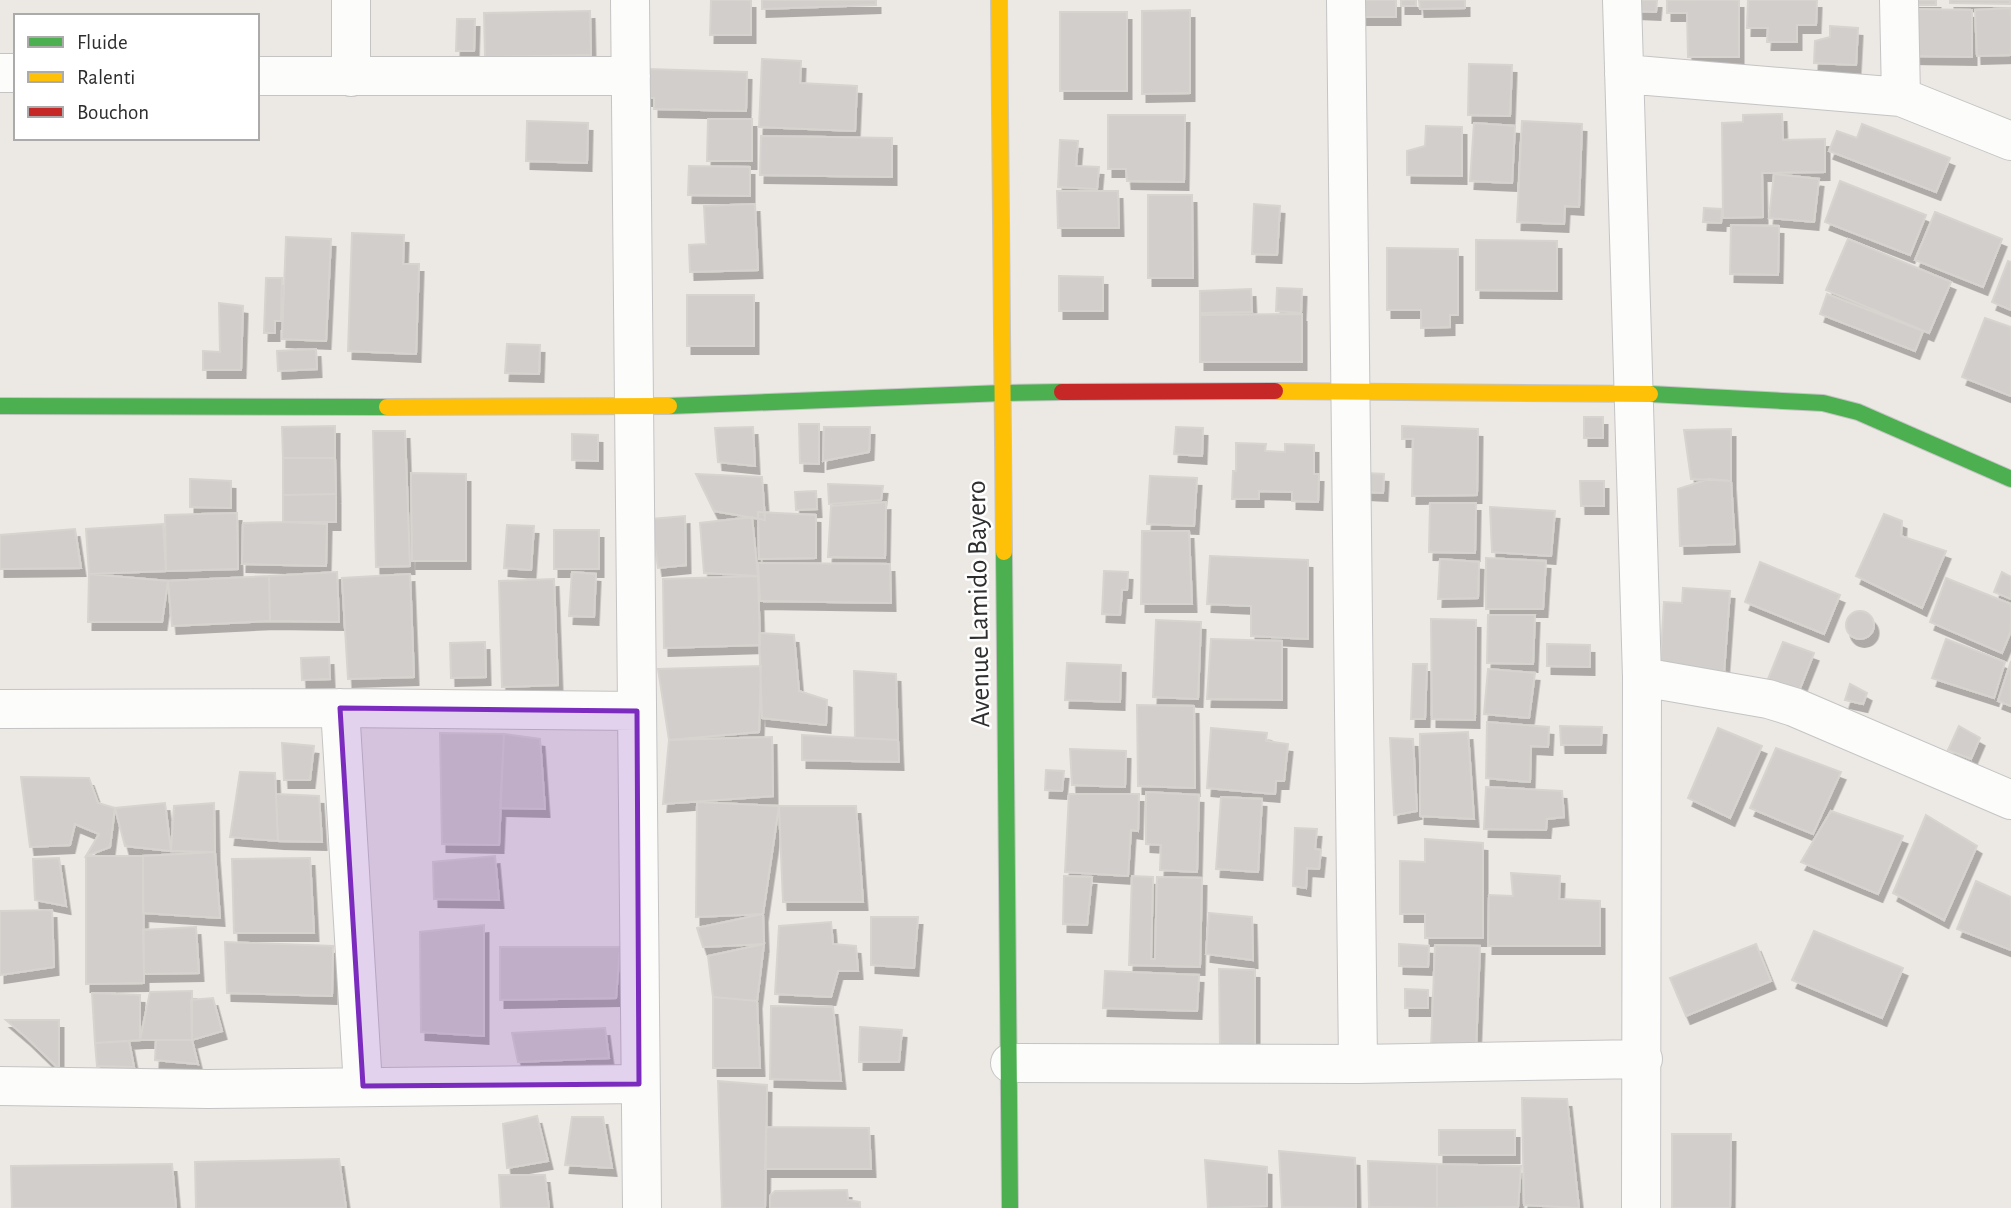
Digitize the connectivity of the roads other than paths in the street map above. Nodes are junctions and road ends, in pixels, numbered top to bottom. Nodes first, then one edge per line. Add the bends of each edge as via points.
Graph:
1 (351, 0) edge
2 (630, 0) edge
3 (999, 0) edge
4 (1346, 0) edge
5 (1622, 0) edge
6 (1899, 0) edge
7 (1624, 74) junction
8 (259, 76) edge
9 (631, 76) junction
10 (351, 77) junction
11 (1901, 97) junction
12 (2011, 141) edge
13 (1351, 390) junction
14 (1003, 393) junction
15 (1634, 393) junction
16 (0, 406) edge
17 (634, 407) junction
18 (2011, 479) edge
19 (1642, 677) junction
20 (340, 708) junction
21 (0, 709) edge
22 (637, 711) junction
23 (2011, 800) edge
24 (1643, 1059) junction
25 (1010, 1063) junction
26 (1358, 1065) junction
27 (639, 1084) junction
28 (0, 1086) edge
29 (363, 1086) junction
30 (642, 1208) edge
31 (1010, 1208) edge
32 (1641, 1208) edge

1 - 10 street
2 - 9 street
3 - 14 street, Avenue Lamido Bayero
4 - 13 street
5 - 7 street
6 - 11 street
7 - 11 street
7 - 15 street
8 - 10 street
9 - 10 street
9 - 17 street
11 - 12 street
13 - 14 street
13 - 15 street
13 - 26 street
14 - 17 street
14 - 25 street, Avenue Lamido Bayero
15 - 18 street via 1823,403 1858,412
15 - 19 street
16 - 17 street
17 - 22 street
19 - 23 street via 1794,707
19 - 24 street
20 - 21 street
20 - 22 street
20 - 29 street
22 - 27 street
24 - 26 street
24 - 32 street
25 - 26 street
25 - 31 street, Avenue Lamido Bayero
27 - 29 street
27 - 30 street
28 - 29 street

